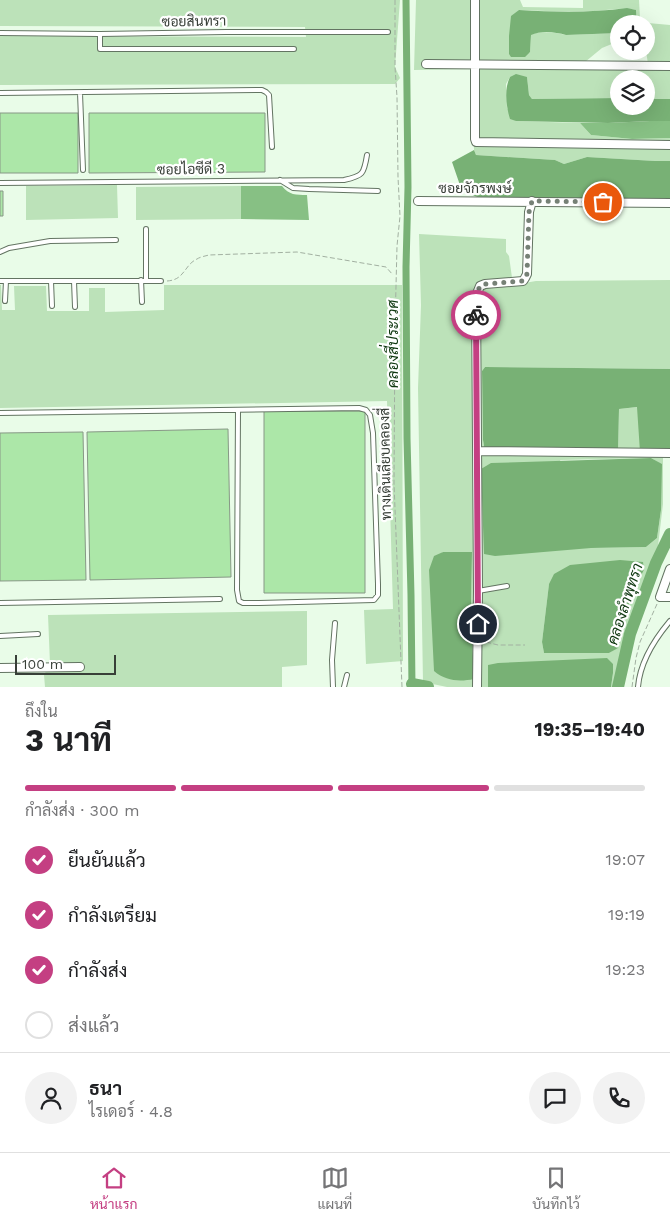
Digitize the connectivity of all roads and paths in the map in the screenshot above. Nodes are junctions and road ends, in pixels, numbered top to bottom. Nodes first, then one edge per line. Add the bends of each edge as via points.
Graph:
1 (395, 0) edge
2 (475, 0) edge
3 (0, 32) edge
4 (388, 32) dead end
5 (100, 34) junction
6 (294, 48) dead end
7 (426, 64) dead end
8 (475, 65) junction
9 (670, 66) edge
10 (0, 93) edge
11 (80, 93) junction
12 (670, 145) edge
13 (272, 147) dead end
14 (367, 155) dead end
15 (83, 170) dead end
16 (280, 180) junction
17 (0, 182) edge
18 (378, 191) dead end
19 (418, 200) dead end
20 (532, 201) junction
21 (670, 203) edge
22 (146, 229) dead end
23 (116, 240) dead end
24 (0, 252) edge
25 (393, 275) dead end
26 (144, 280) junction
27 (0, 281) edge
28 (6, 281) junction
29 (51, 281) junction
30 (74, 281) junction
31 (161, 281) joint
32 (5, 301) dead end
33 (142, 302) dead end
34 (52, 306) dead end
35 (75, 307) dead end
36 (238, 410) junction
37 (0, 413) edge
38 (478, 451) junction
39 (670, 453) edge
40 (670, 569) edge
41 (507, 586) dead end
42 (478, 591) junction
43 (660, 597) junction
44 (670, 597) edge
45 (220, 599) dead end
46 (0, 603) edge
47 (670, 621) edge
48 (335, 622) dead end
49 (38, 634) dead end
50 (0, 636) edge
51 (478, 640) junction
52 (524, 645) dead end
53 (80, 667) dead end
54 (0, 668) edge
55 (347, 676) dead end
56 (333, 687) edge
57 (344, 687) edge
58 (402, 687) edge
59 (477, 687) edge
60 (632, 687) edge
61 (638, 687) edge

1 - 58 path, ทางเดินเลียบคลองสี่ via 400,216 394,483
2 - 8 street
3 - 5 lane, ซอยสินทรา
4 - 5 lane, ซอยสินทรา
5 - 6 lane via 100,49
7 - 8 street
8 - 9 street
8 - 12 street via 476,142
10 - 11 lane
11 - 13 lane via 262,90 269,95
11 - 15 lane
14 - 16 lane, ซอยไอซีดี 3 via 364,170 357,177
16 - 17 lane, ซอยไอซีดี 3
16 - 18 lane via 293,188
19 - 20 street, ซอยจักรพงษ์
20 - 21 street, ซอยจักรพงษ์
20 - 38 street, ซอยจักรพงษ์ via 525,278 523,281 485,284 480,286 476,296
22 - 26 lane
23 - 24 lane via 50,241
25 - 31 path via 386,267 297,252 209,255 196,259 180,277
26 - 30 lane
26 - 31 lane
26 - 33 lane
27 - 28 lane
28 - 29 lane
28 - 32 lane
29 - 30 lane
29 - 34 lane
30 - 35 lane
36 - 36 lane via 359,408 370,415 378,584 378,595 374,600 259,604 239,600
36 - 37 lane
38 - 39 street
38 - 42 street, ซอยจักรพงษ์
40 - 43 street
41 - 42 lane
42 - 51 street, ซอยจักรพงษ์
43 - 44 street
43 - 60 path via 640,642
45 - 46 lane
47 - 61 lane via 651,646
48 - 56 lane
49 - 50 lane
51 - 52 path via 498,645
51 - 59 street, ซอยจักรพงษ์
53 - 54 street
55 - 57 lane

